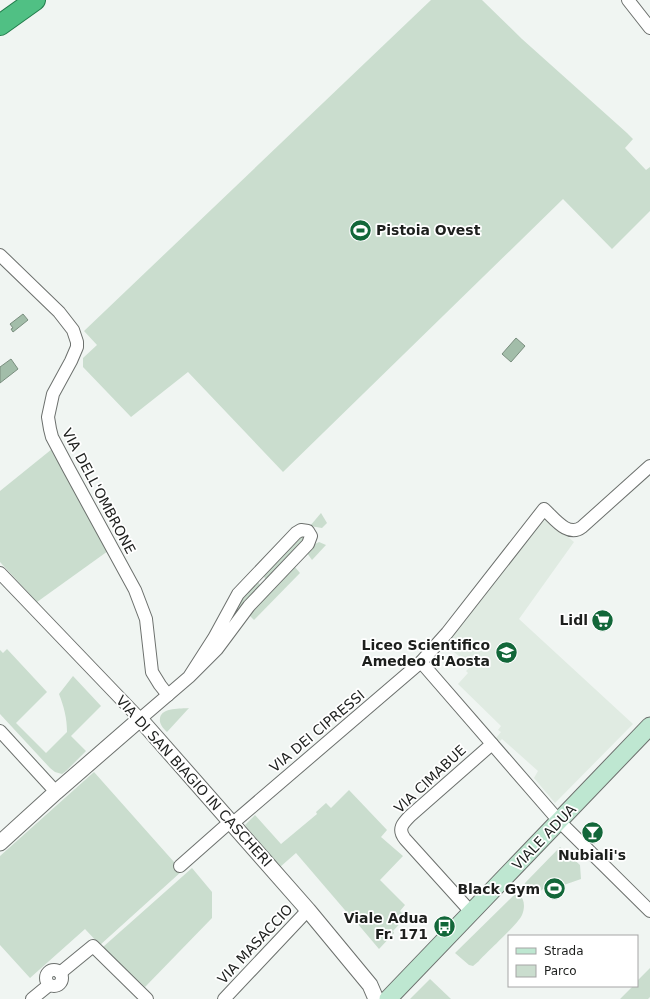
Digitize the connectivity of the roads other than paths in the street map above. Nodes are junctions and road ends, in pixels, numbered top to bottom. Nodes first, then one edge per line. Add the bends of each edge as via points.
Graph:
1 (14, 0) edge
2 (35, 0) edge
3 (628, 0) edge
4 (0, 10) edge
5 (0, 25) edge
6 (650, 28) edge
7 (0, 255) edge
8 (650, 466) edge
9 (0, 573) edge
10 (254, 576) junction
11 (267, 587) junction
12 (421, 662) junction
13 (189, 677) junction
14 (168, 695) junction
15 (140, 719) junction
16 (650, 726) edge
17 (0, 731) edge
18 (492, 744) junction
19 (56, 792) junction
20 (559, 821) junction
21 (232, 822) junction
22 (0, 843) edge
23 (180, 866) dead end
24 (308, 910) junction
25 (650, 911) edge
26 (472, 912) junction
27 (32, 999) edge
28 (147, 999) edge
29 (224, 999) edge
30 (376, 999) edge
31 (388, 999) edge

1 - 4 highway
2 - 5 highway
3 - 6 street
7 - 14 street, VIA DELL'OMBRONE via 66,319 75,336 76,352 57,386 50,405 50,429 68,469 135,590 146,619 152,672
8 - 12 street, VIA DEI CIPRESSI via 576,531 568,530 544,509
9 - 15 street, VIA DI SAN BIAGIO IN CASCHERI
10 - 11 street
10 - 11 street via 298,532 309,532 311,538 308,544
10 - 13 street via 235,599
11 - 13 street via 246,610 220,646
12 - 18 street
12 - 21 street, VIA DEI CIPRESSI
13 - 14 street
14 - 15 street
15 - 19 street
15 - 21 street, VIA DI SAN BIAGIO IN CASCHERI
16 - 20 main road, VIALE ADUA
17 - 19 street
18 - 20 street
18 - 26 street, VIA CIMABUE via 410,816 401,829 405,839
19 - 22 street
20 - 25 street
20 - 26 main road, VIALE ADUA
21 - 23 street, VIA DEI CIPRESSI
21 - 24 street, VIA DI SAN BIAGIO IN CASCHERI
24 - 29 street, VIA MASACCIO
24 - 30 street, VIA DI SAN BIAGIO IN CASCHERI via 370,985
26 - 31 main road, VIALE ADUA
27 - 28 street via 48,985 59,985 62,979 60,972 93,946

